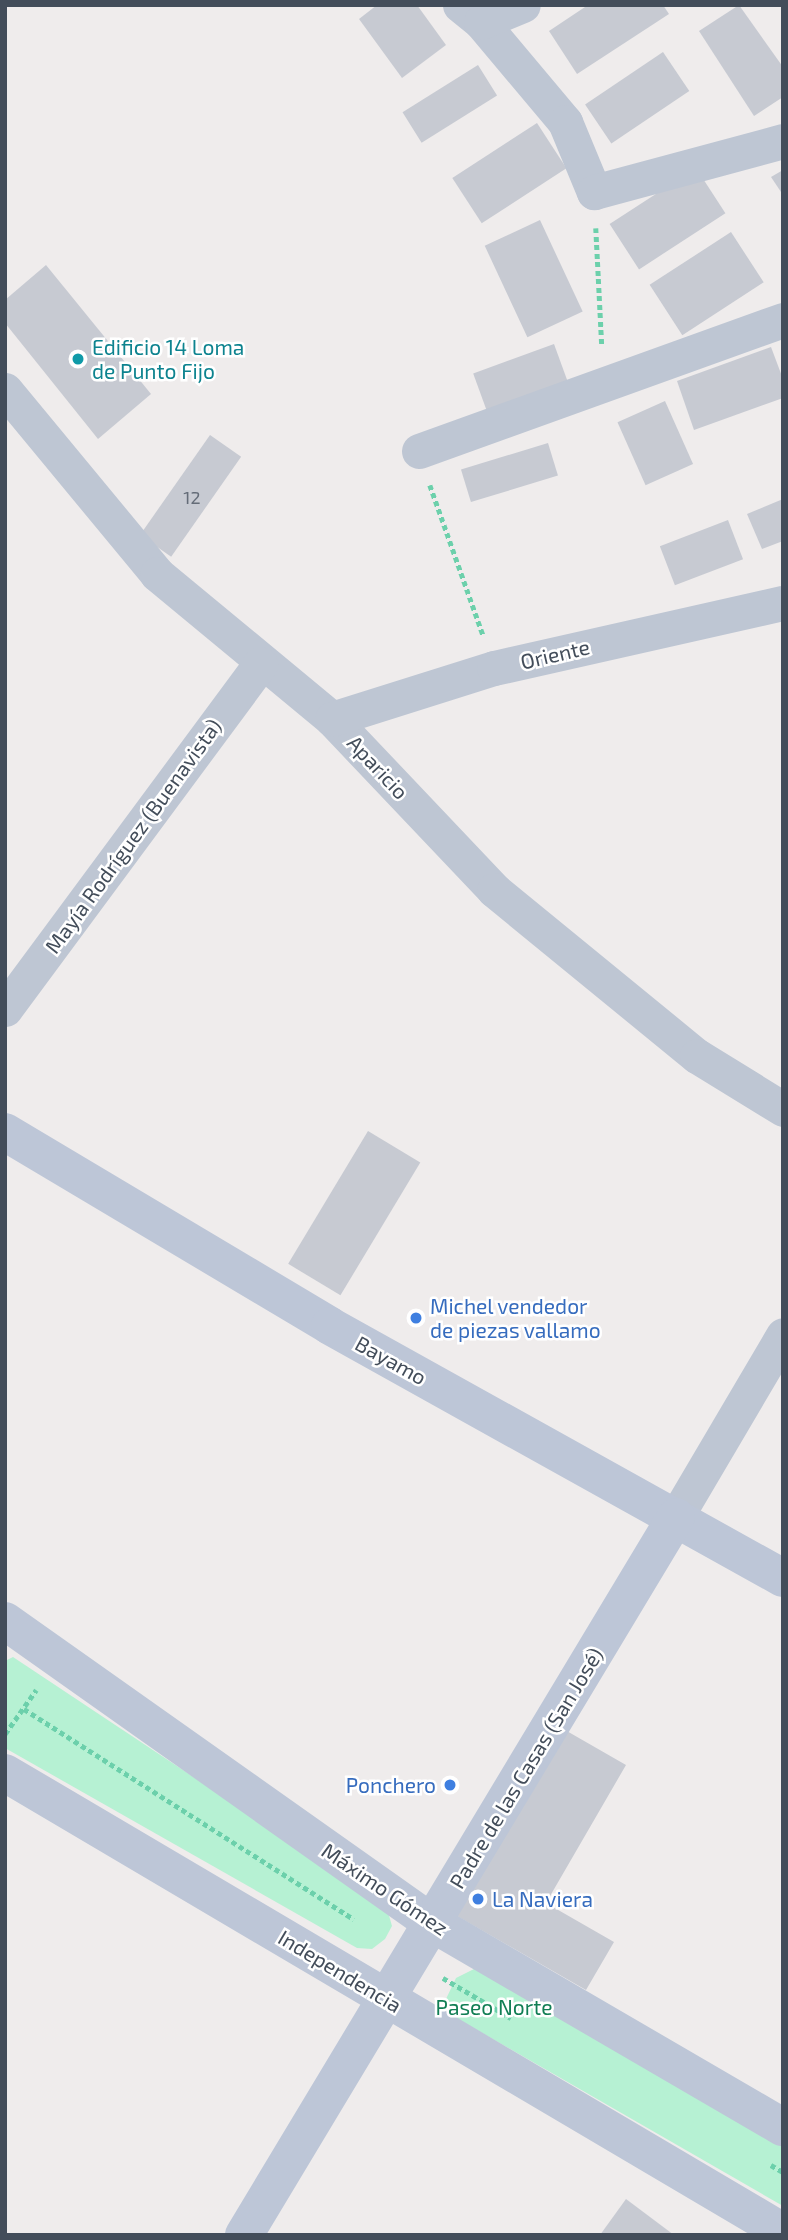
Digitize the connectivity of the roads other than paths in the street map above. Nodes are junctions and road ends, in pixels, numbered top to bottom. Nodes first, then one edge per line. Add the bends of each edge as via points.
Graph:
1 (523, 5) edge
2 (471, 14) edge
3 (783, 141) edge
4 (783, 320) edge
5 (5, 390) edge
6 (419, 451) road end
7 (783, 603) edge
8 (260, 664) junction
9 (332, 719) junction
10 (5, 1009) edge
11 (783, 1109) edge
12 (5, 1132) edge
13 (783, 1335) edge
14 (676, 1517) junction
15 (783, 1578) edge
16 (9, 1629) edge
17 (5, 1773) edge
18 (432, 1923) junction
19 (388, 2000) junction
20 (783, 2127) edge
21 (783, 2232) edge
22 (244, 2235) edge

1 - 2 street
2 - 3 street via 565,122 594,192
4 - 6 street
5 - 8 street, Aparicio via 157,574
7 - 9 street, Oriente via 494,668
8 - 9 street, Aparicio
8 - 10 street, Mayía Rodríguez (Buenavista)
9 - 11 street, Aparicio via 494,890 697,1056
12 - 14 main road, Bayamo via 330,1326
13 - 14 street, Padre de las Casas (San José)
14 - 15 main road, Bayamo
14 - 18 main road, Padre de las Casas (San José)
16 - 18 main road, Máximo Gómez
17 - 19 main road, Independencia
18 - 19 main road, Padre de las Casas (San José)
18 - 20 main road, Máximo Gómez
19 - 21 main road, Independencia
19 - 22 main road, Padre de las Casas (San José)

